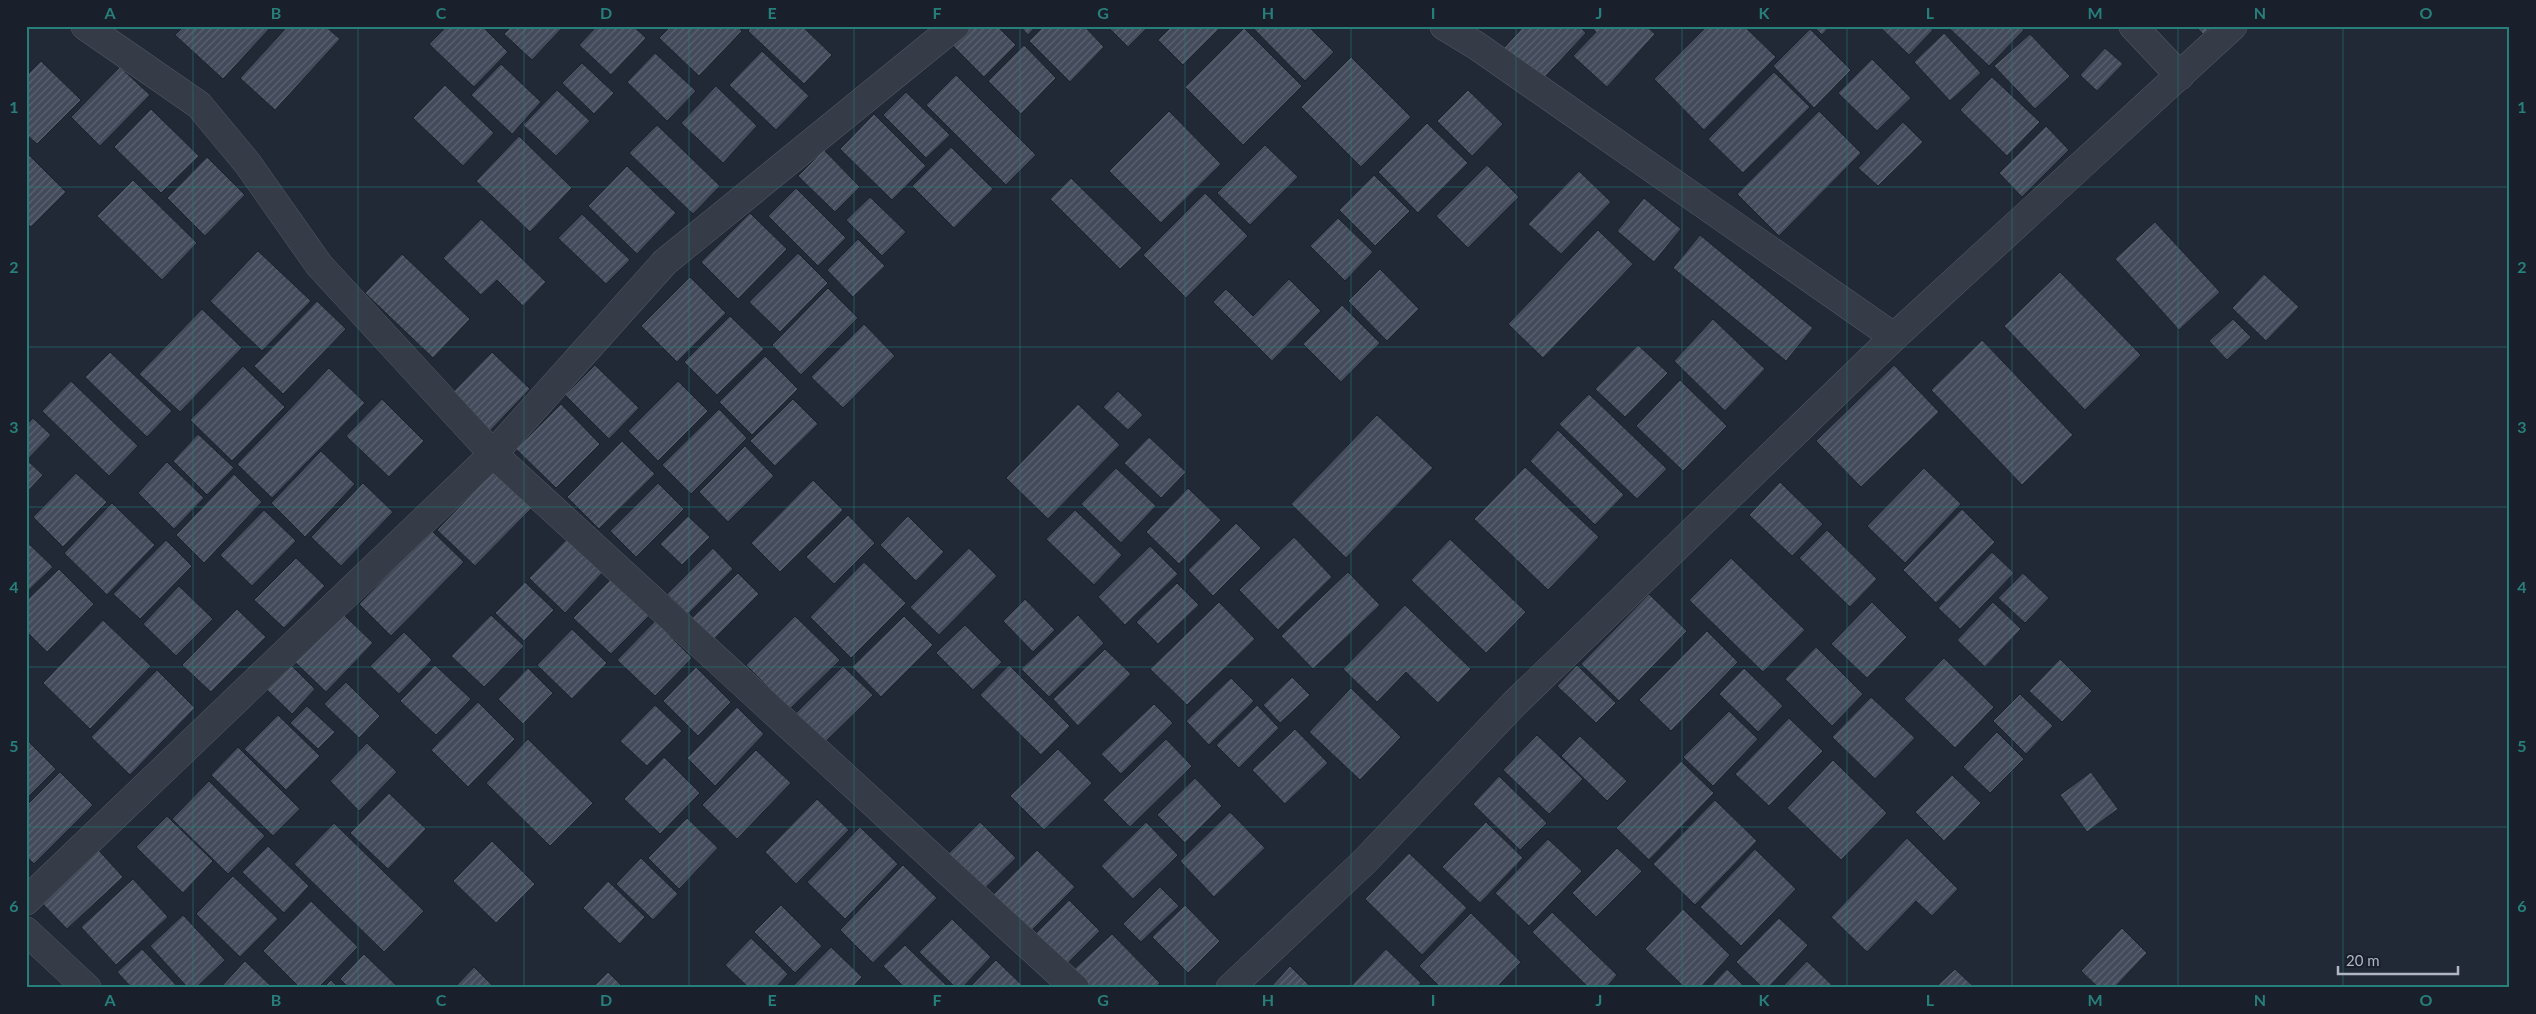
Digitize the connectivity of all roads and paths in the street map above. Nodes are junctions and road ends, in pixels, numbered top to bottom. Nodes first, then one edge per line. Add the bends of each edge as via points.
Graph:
1 (85, 26) edge
2 (955, 26) edge
3 (1444, 26) edge
4 (2133, 26) edge
5 (2233, 26) edge
6 (2180, 76) junction
7 (1894, 337) junction
8 (493, 454) junction
9 (26, 901) edge
10 (26, 931) edge
11 (87, 988) edge
12 (1075, 988) edge
13 (1230, 988) edge

1 - 8 street via 198,105 248,164 319,265
2 - 8 street via 665,262
3 - 7 street
4 - 6 street
5 - 6 street
6 - 7 street
7 - 13 street via 1522,696 1364,862
8 - 9 street
8 - 12 street
10 - 11 street

